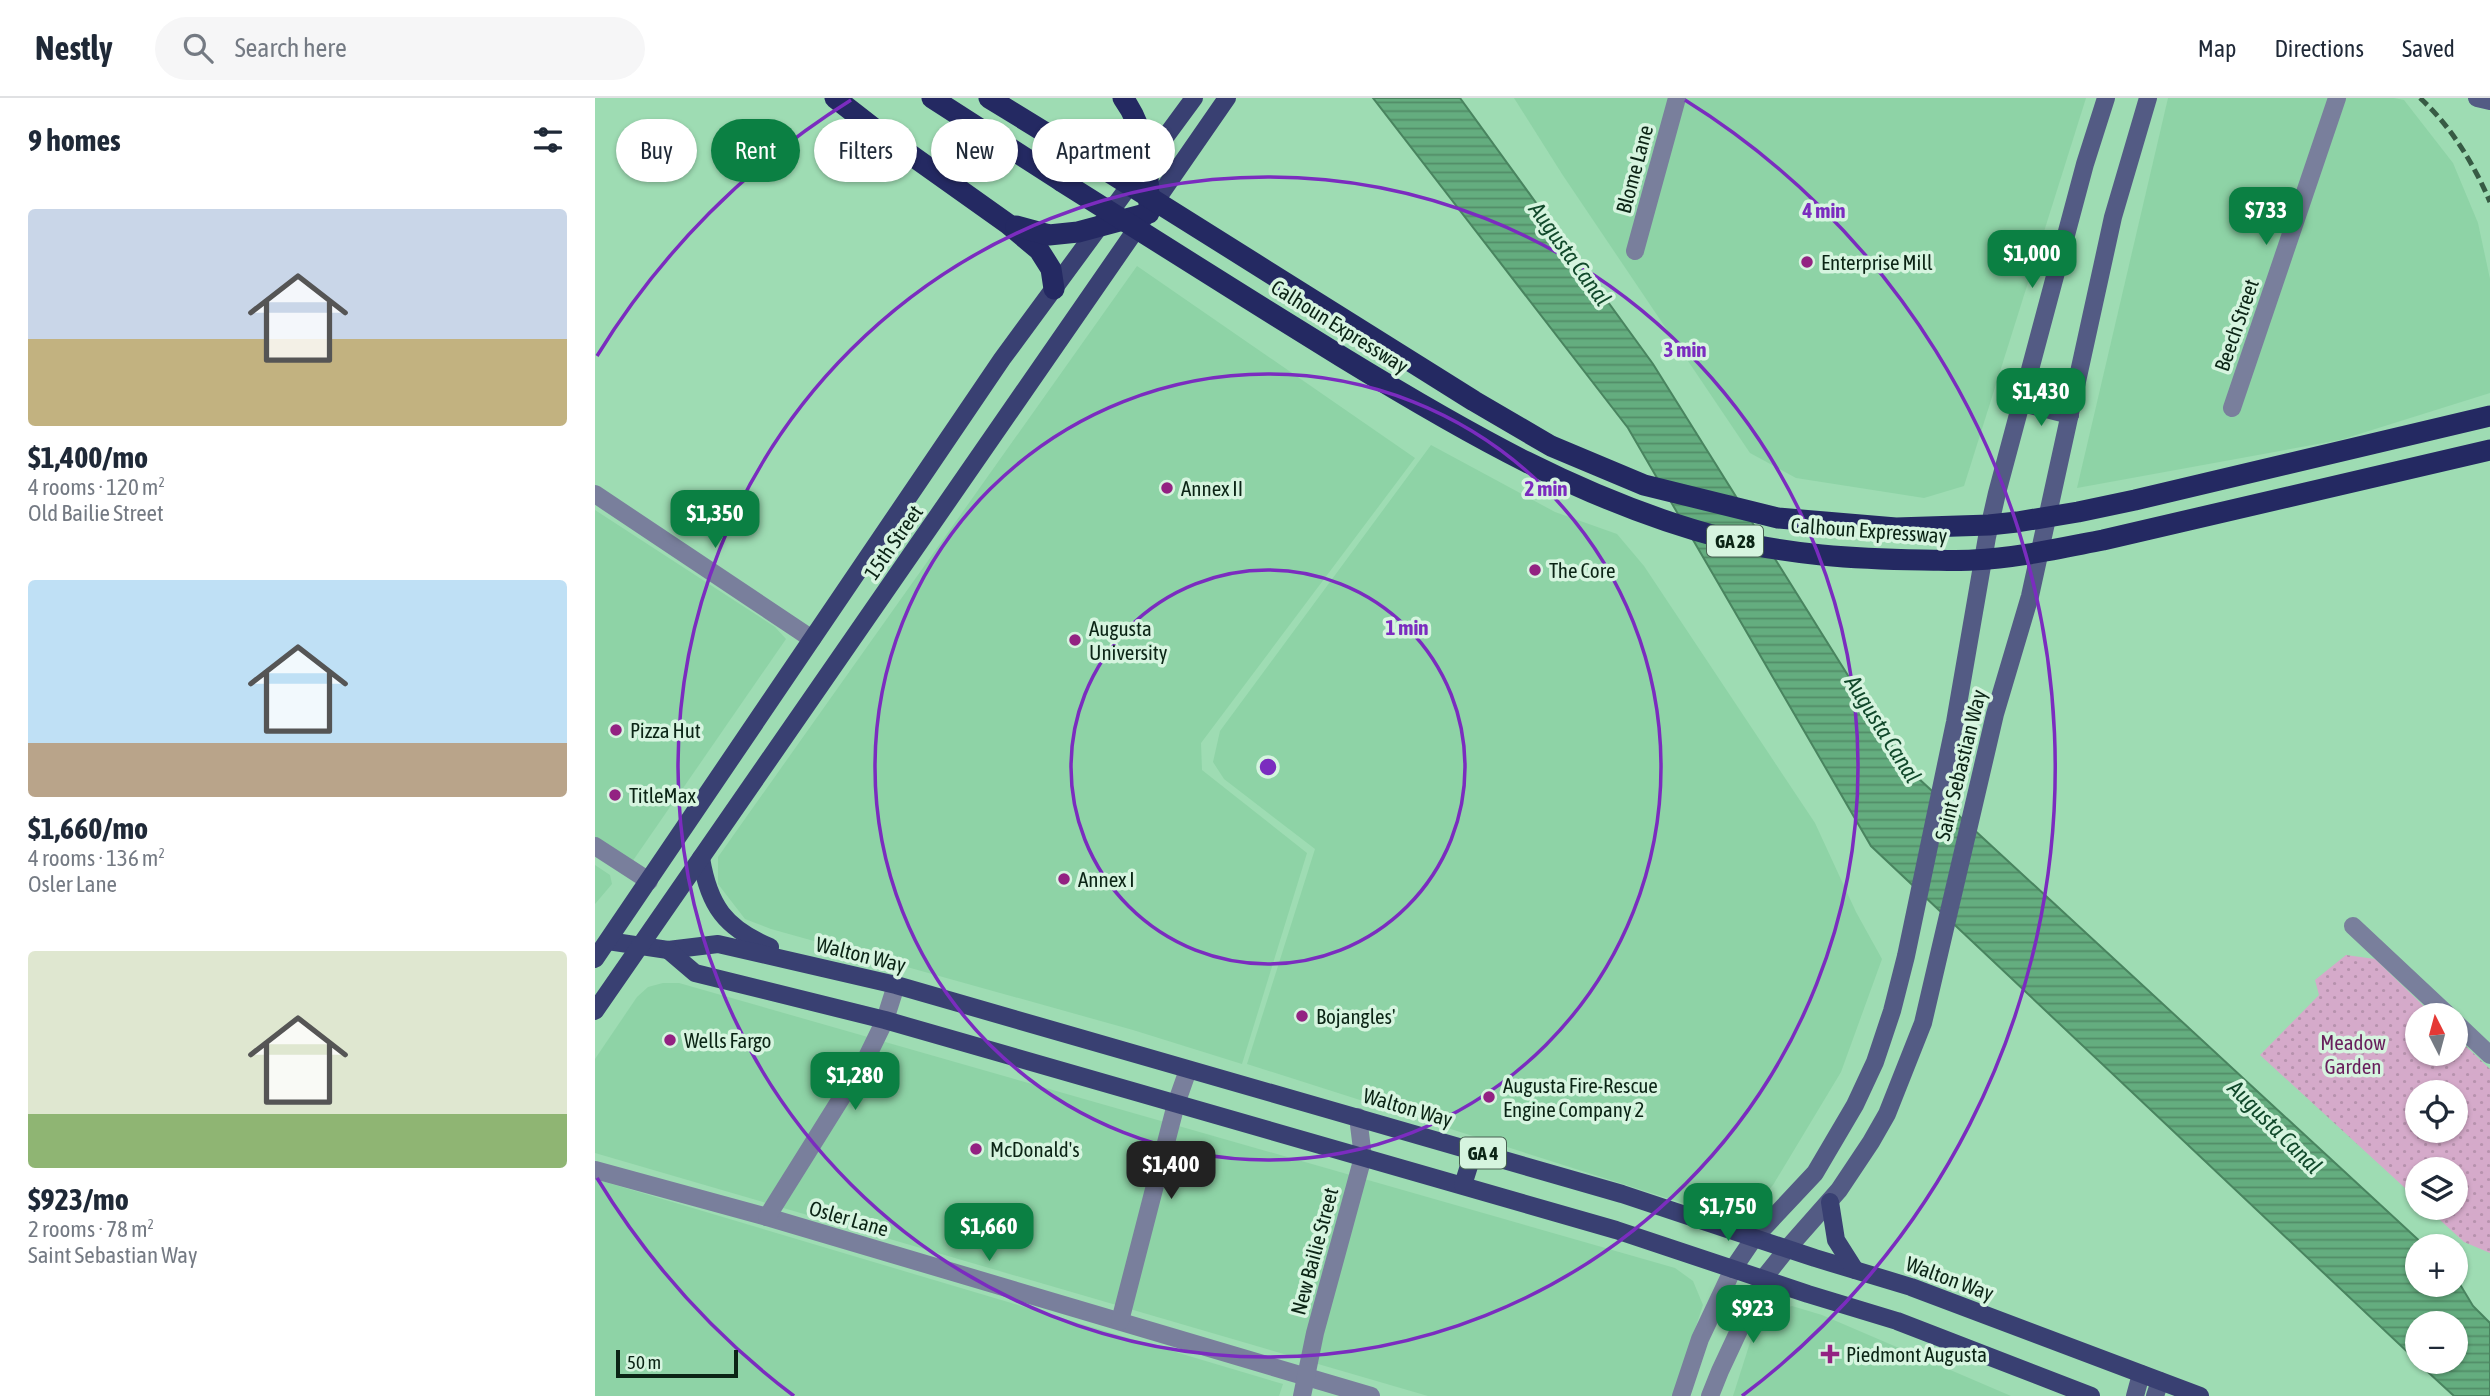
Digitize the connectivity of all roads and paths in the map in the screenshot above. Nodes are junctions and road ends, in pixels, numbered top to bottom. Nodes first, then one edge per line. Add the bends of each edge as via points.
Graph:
1 (835, 98) edge
2 (932, 98) edge
3 (989, 98) edge
4 (1123, 98) edge
5 (1194, 98) edge
6 (1227, 98) edge
7 (1677, 98) edge
8 (2106, 98) edge
9 (2148, 98) edge
10 (2337, 98) edge
11 (2477, 98) edge
12 (2490, 101) edge
13 (1136, 119) edge
14 (1175, 124) edge
15 (1133, 182) edge
16 (1147, 182) edge
17 (1149, 213) junction
18 (1008, 224) junction
19 (1100, 226) junction
20 (1635, 251) dead end
21 (1054, 289) junction
22 (2022, 402) junction
23 (2232, 408) dead end
24 (2070, 415) junction
25 (2490, 416) edge
26 (2490, 450) edge
27 (595, 494) edge
28 (812, 639) junction
29 (595, 846) edge
30 (701, 858) junction
31 (649, 881) junction
32 (2353, 926) dead end
33 (601, 941) edge
34 (639, 947) junction
35 (669, 950) junction
36 (595, 959) edge
37 (822, 968) junction
38 (896, 985) junction
39 (2435, 1003) edge
40 (595, 1011) edge
41 (885, 1020) junction
42 (2468, 1034) edge
43 (2490, 1055) edge
44 (1188, 1070) junction
45 (1176, 1104) junction
46 (1358, 1116) junction
47 (1474, 1150) junction
48 (1363, 1157) junction
49 (595, 1170) edge
50 (1463, 1185) junction
51 (1835, 1196) junction
52 (767, 1217) junction
53 (1754, 1238) junction
54 (1787, 1249) junction
55 (1733, 1269) junction
56 (1855, 1270) junction
57 (1763, 1279) junction
58 (1120, 1321) junction
59 (2141, 1374) junction
60 (1305, 1387) edge
61 (2157, 1388) edge
62 (1371, 1396) edge
63 (1681, 1396) edge
64 (1710, 1396) edge
65 (2091, 1396) edge
66 (2135, 1396) edge
67 (2200, 1396) edge

1 - 18 highway
2 - 26 highway, Calhoun Expressway / GA 28, bridge via 1445,420 1543,472 1643,514 1725,538 1849,558 1973,561 2115,537
3 - 25 highway, Calhoun Expressway / GA 28, bridge via 1551,446 1644,485 1778,519 1896,528 2017,522 2112,505
4 - 13 highway
5 - 14 main road, 15th Street
6 - 17 main road, 15th Street
7 - 20 street, Blome Lane
8 - 22 main road, Saint Sebastian Way
9 - 24 main road, Saint Sebastian Way via 2113,217
10 - 23 street, Beech Street
11 - 12 main road
15 - 19 main road, 15th Street
16 - 17 highway
17 - 19 highway
17 - 30 main road, 15th Street
18 - 19 highway via 1049,235
18 - 21 highway via 1039,250 1051,269
19 - 21 main road, 15th Street
21 - 28 main road, 15th Street
22 - 24 main road
22 - 53 main road, Saint Sebastian Way, bridge via 1987,537 1955,722 1892,1011 1875,1062 1815,1172
24 - 51 main road, Saint Sebastian Way, bridge via 2030,596 1985,752 1923,1023 1887,1114
27 - 28 street
28 - 31 main road, 15th Street
29 - 31 street
30 - 34 main road, 15th Street
30 - 37 main road via 715,906 745,937
31 - 33 main road, 15th Street
32 - 39 street
33 - 34 main road, Walton Way / GA 4
33 - 36 main road, 15th Street
34 - 35 main road, Walton Way / GA 4
34 - 40 main road, 15th Street
35 - 37 main road, Walton Way / GA 4 via 718,944
35 - 41 main road, GA 4 via 695,973
37 - 38 main road, Walton Way / GA 4
38 - 41 street
38 - 44 main road, Walton Way / GA 4
41 - 45 main road, GA 4
41 - 52 street
42 - 43 street
44 - 45 street
44 - 46 main road, Walton Way / GA 4
45 - 48 main road, GA 4
45 - 58 street
46 - 47 main road, Walton Way / GA 4
46 - 48 street, New Bailie Street
47 - 50 main road
47 - 53 main road, Walton Way / GA 4
48 - 50 main road, GA 4
48 - 60 street, New Bailie Street via 1315,1333
49 - 52 street, Osler Lane
50 - 55 main road, GA 4
51 - 54 main road, Saint Sebastian Way
51 - 56 main road via 1836,1240
52 - 58 street, Osler Lane
53 - 54 main road, Walton Way / GA 4
53 - 55 main road, Saint Sebastian Way
54 - 56 main road, Walton Way / GA 4
54 - 57 main road, Saint Sebastian Way
55 - 57 main road, GA 4
55 - 63 street, Saint Sebastian Way via 1700,1339
56 - 59 main road, Walton Way / GA 4
57 - 64 street, Saint Sebastian Way
57 - 65 main road, GA 4 via 1897,1321
58 - 60 street, Osler Lane
59 - 61 main road, Walton Way / GA 4
59 - 66 main road
60 - 62 street, Osler Lane
61 - 67 main road, Walton Way / GA 4

